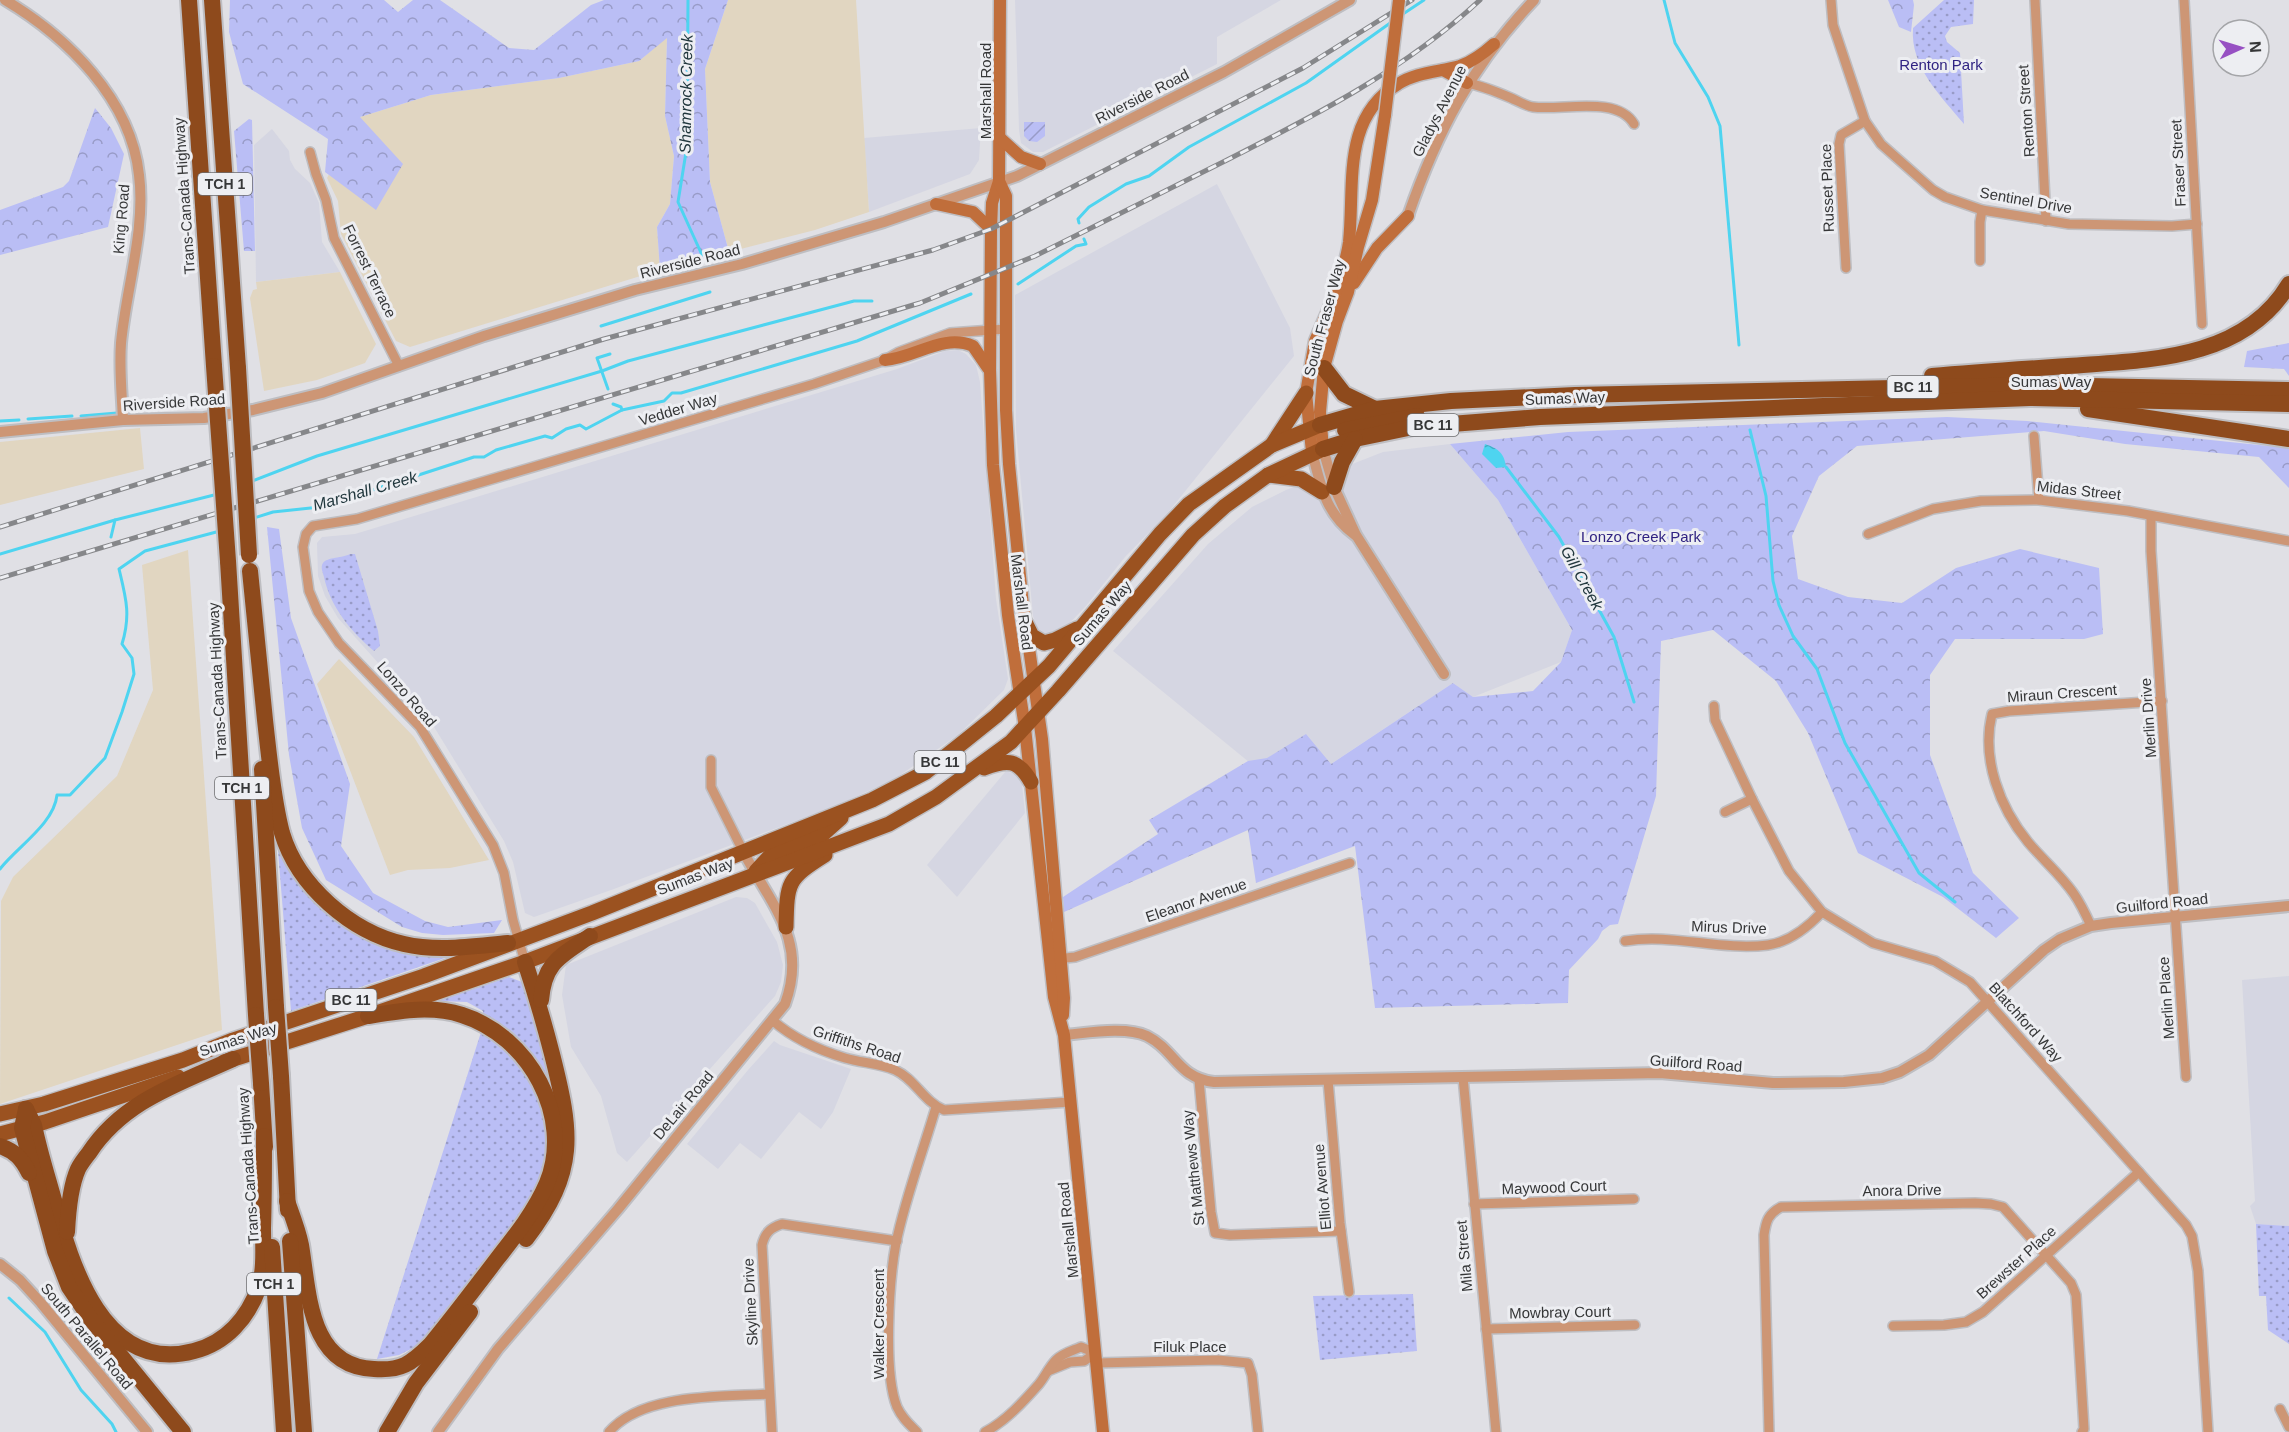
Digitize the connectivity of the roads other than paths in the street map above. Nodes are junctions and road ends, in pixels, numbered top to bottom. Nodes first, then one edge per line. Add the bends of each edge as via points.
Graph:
1 (5, 0) edge
2 (189, 0) edge
3 (212, 0) edge
4 (1000, 0) edge
5 (1350, 0) edge
6 (1399, 0) edge
7 (1534, 0) edge
8 (1830, 0) edge
9 (2035, 0) edge
10 (2184, 0) edge
11 (1494, 44) junction
12 (1443, 70) junction
13 (1467, 83) junction
14 (1865, 121) junction
15 (1634, 124) dead end
16 (1000, 138) junction
17 (310, 152) dead end
18 (1040, 165) junction
19 (999, 181) junction
20 (936, 204) junction
21 (1982, 210) junction
22 (1408, 216) joint
23 (2046, 221) junction
24 (2197, 224) junction
25 (991, 229) junction
26 (1980, 261) dead end
27 (1846, 268) dead end
28 (2289, 284) edge
29 (1343, 289) junction
30 (2202, 324) dead end
31 (1006, 329) junction
32 (990, 330) junction
33 (885, 360) junction
34 (399, 366) junction
35 (1324, 368) junction
36 (990, 370) junction
37 (2289, 390) edge
38 (1306, 393) junction
39 (1688, 393) junction
40 (1575, 395) junction
41 (1868, 403) junction
42 (2289, 404) edge
43 (1375, 409) junction
44 (123, 420) junction
45 (0, 432) edge
46 (2034, 436) dead end
47 (1317, 439) junction
48 (1355, 439) junction
49 (2289, 439) edge
50 (1272, 445) junction
51 (1268, 475) junction
52 (1328, 490) junction
53 (2039, 500) junction
54 (2151, 517) junction
55 (357, 519) joint
56 (1868, 534) dead end
57 (2289, 541) edge
58 (249, 563) junction
59 (1026, 624) junction
60 (1083, 627) junction
61 (1444, 675) dead end
62 (1034, 680) junction
63 (1020, 693) junction
64 (2162, 701) junction
65 (1714, 706) dead end
66 (1038, 714) junction
67 (1025, 728) junction
68 (711, 760) dead end
69 (973, 772) junction
70 (1031, 782) junction
71 (1752, 799) junction
72 (847, 812) junction
73 (1725, 812) dead end
74 (849, 840) junction
75 (744, 853) junction
76 (1350, 863) dead end
77 (755, 873) junction
78 (2289, 906) edge
79 (1822, 912) junction
80 (2176, 917) junction
81 (2091, 926) junction
82 (786, 927) junction
83 (590, 936) junction
84 (513, 941) junction
85 (1625, 941) dead end
86 (1055, 959) junction
87 (525, 962) junction
88 (1988, 1000) junction
89 (540, 1010) junction
90 (368, 1016) junction
91 (772, 1020) junction
92 (1063, 1030) junction
93 (233, 1059) junction
94 (1462, 1077) junction
95 (2186, 1077) dead end
96 (1199, 1080) junction
97 (1328, 1080) junction
98 (1070, 1102) junction
99 (936, 1107) junction
100 (26, 1108) junction
101 (0, 1114) edge
102 (28, 1126) junction
103 (0, 1134) edge
104 (264, 1136) junction
105 (0, 1146) edge
106 (2139, 1172) junction
107 (37, 1189) junction
108 (1634, 1199) dead end
109 (287, 1201) junction
110 (1474, 1204) junction
111 (1341, 1231) junction
112 (897, 1241) junction
113 (67, 1248) junction
114 (2047, 1254) junction
115 (0, 1264) edge
116 (1349, 1292) dead end
117 (1635, 1325) dead end
118 (1893, 1326) dead end
119 (1486, 1329) junction
120 (1097, 1358) junction
121 (769, 1394) junction
122 (2280, 1409) dead end
123 (2289, 1426) edge
124 (147, 1432) edge
125 (183, 1432) edge
126 (284, 1432) edge
127 (304, 1432) edge
128 (387, 1432) edge
129 (438, 1432) edge
130 (609, 1432) edge
131 (772, 1432) edge
132 (917, 1432) edge
133 (985, 1432) edge
134 (1103, 1432) edge
135 (1258, 1432) edge
136 (1496, 1432) edge
137 (1769, 1432) edge
138 (2082, 1432) edge
139 (2208, 1432) edge

1 - 44 street, King Road via 34,18 76,55 109,98 135,148 140,213 121,342
2 - 104 highway, Trans-Canada Highway / TCH 1, bridge
3 - 58 highway, TCH 1, bridge
4 - 16 main road, Marshall Road
5 - 18 street, Riverside Road via 1224,72
6 - 29 main road, South Fraser Way, bridge via 1372,200
7 - 11 street, Gladys Avenue
8 - 14 street, Sentinel Drive via 1833,26
9 - 23 street, Renton Street
10 - 24 street, Fraser Street
11 - 12 main road via 1480,57
11 - 13 street, Gladys Avenue
12 - 13 main road
12 - 29 main road via 1399,83 1377,100 1362,123 1355,142
13 - 15 street via 1531,107 1619,110
13 - 22 street, Gladys Avenue
14 - 21 street, Sentinel Drive via 1881,144 1933,190
14 - 27 street, Russet Place via 1841,135 1839,144
16 - 18 main road via 1021,157
16 - 19 main road, Marshall Road
17 - 34 street, Forrest Terrace via 334,238
18 - 19 street, Riverside Road
19 - 20 street, Riverside Road
19 - 25 main road, Marshall Road via 992,203
19 - 31 main road, Marshall Road via 1006,196
20 - 25 main road via 973,212
20 - 34 street, Riverside Road via 830,239 635,290
21 - 23 street, Sentinel Drive
21 - 26 street
22 - 29 main road
23 - 24 street, Sentinel Drive
24 - 30 street, Fraser Street
25 - 32 main road, Marshall Road
28 - 39 highway via 2272,307 2245,329 2215,345 2177,355
29 - 35 main road, South Fraser Way
29 - 38 main road, South Fraser Way via 1315,341
31 - 32 street, Vedder Way
31 - 59 main road, Marshall Road via 1009,464
32 - 33 street, Vedder Way via 950,333
32 - 36 main road, Marshall Road
33 - 36 main road via 901,359 954,342 973,346
33 - 55 street, Vedder Way
34 - 44 street, Riverside Road via 322,393 253,410 204,418
35 - 43 highway via 1344,394
35 - 47 main road, South Fraser Way
36 - 63 main road, Marshall Road via 1002,563
37 - 39 highway, Sumas Way / BC 11 via 2038,385
38 - 47 main road, South Fraser Way
38 - 50 highway
39 - 40 highway, Sumas Way / BC 11
40 - 43 highway, Sumas Way / BC 11
40 - 47 highway via 1389,420
41 - 42 highway, Sumas Way / BC 11 via 2030,398
41 - 48 highway, Sumas Way / BC 11 via 1540,417 1413,427
41 - 49 highway via 2084,409
43 - 47 highway, Sumas Way / BC 11
44 - 45 street, Riverside Road
46 - 53 street
47 - 48 highway, Sumas Way / BC 11
47 - 50 highway, Sumas Way / BC 11
47 - 51 highway, Sumas Way / BC 11
47 - 52 street, South Fraser Way
48 - 52 highway
50 - 60 highway, Sumas Way / BC 11 via 1189,504
51 - 52 highway via 1301,479
51 - 66 highway, Sumas Way / BC 11 via 1192,535
52 - 61 street, South Fraser Way
53 - 54 street, Midas Street
53 - 56 street, Midas Street via 1981,501 1933,509
54 - 57 street, Midas Street
54 - 64 street, Merlin Drive
55 - 84 street, Lonzo Road via 313,526 306,534 303,547 309,591 339,643 420,727 493,845 504,873
58 - 84 highway via 269,759 282,833 299,869 336,909 376,936 426,948
58 - 109 highway, TCH 1, bridge
59 - 60 highway via 1032,636 1044,643
59 - 62 main road, Marshall Road
60 - 62 highway, Sumas Way / BC 11
62 - 63 highway, Sumas Way / BC 11
62 - 66 main road, Marshall Road
63 - 67 main road, Marshall Road
63 - 72 highway, Sumas Way / BC 11 via 976,734 926,772
64 - 80 street, Merlin Drive
64 - 81 street, Miraun Crescent via 1992,714 1988,729 1990,762 2010,818 2074,894
65 - 71 street, Blatchford Way via 1715,720
66 - 67 highway, Sumas Way / BC 11
66 - 86 main road, Marshall Road via 1049,810
67 - 69 highway, Sumas Way / BC 11
67 - 70 main road, Marshall Road
68 - 75 street, DeLair Road via 711,787
69 - 70 highway via 999,762 1015,763
69 - 74 highway, Sumas Way / BC 11 via 889,824
70 - 86 main road, Marshall Road
71 - 73 street
71 - 79 street, Blatchford Way via 1789,871
72 - 75 highway, Sumas Way / BC 11
72 - 77 highway via 822,835 770,856
74 - 77 highway, Sumas Way / BC 11
74 - 82 highway via 794,877 787,897
75 - 77 street, DeLair Road
75 - 84 highway, Sumas Way / BC 11
76 - 86 street, Eleanor Avenue via 1075,957
77 - 82 street, DeLair Road
77 - 83 highway, Sumas Way / BC 11
78 - 80 street, Guilford Road
79 - 85 street, Mirus Drive via 1793,936 1770,945 1646,938
79 - 88 street, Blatchford Way via 1873,943 1945,966
80 - 81 street, Guilford Road
80 - 95 street, Merlin Place
81 - 88 street, Guilford Road via 2044,950
82 - 91 street, DeLair Road via 792,947 792,985 785,1004
83 - 87 highway, Sumas Way / BC 11
83 - 89 highway via 547,970
84 - 87 street, Lonzo Road
84 - 100 highway, Sumas Way / BC 11 via 183,1060
86 - 92 main road, Marshall Road via 1064,998
87 - 89 highway
87 - 90 highway, Sumas Way / BC 11
88 - 94 street, Guilford Road via 1917,1063 1900,1072 1863,1081 1773,1083 1660,1073
88 - 106 street, Blatchford Way
89 - 128 highway via 566,1113 568,1142 560,1183 540,1220 416,1383
90 - 93 highway, Sumas Way / BC 11
90 - 109 highway via 411,1009 440,1010 463,1015 509,1043 546,1092 555,1129 548,1181 519,1231 430,1345 401,1368 386,1370 360,1369 343,1362 322,1338 311,1314 300,1241
91 - 99 street, Griffiths Road via 799,1041 845,1058 893,1069 912,1081
91 - 129 street, DeLair Road via 498,1349
92 - 96 street via 1145,1035
92 - 98 main road, Marshall Road
93 - 102 highway, Sumas Way / BC 11
93 - 113 highway via 127,1111 99,1137 78,1168
94 - 97 street, Guilford Road
94 - 110 street, Mila Street
96 - 97 street, Guilford Road
96 - 111 street, St Matthews Way via 1215,1233
97 - 111 street, Elliot Avenue
98 - 99 street via 952,1111
98 - 120 main road, Marshall Road
99 - 112 street, Walker Crescent
100 - 101 highway, Sumas Way / BC 11
100 - 102 highway
102 - 103 highway, Sumas Way / BC 11
102 - 107 highway
102 - 113 highway
104 - 113 highway via 260,1285 250,1308 233,1331 208,1347 183,1354 152,1352 122,1338 99,1313 80,1282
104 - 126 highway, Trans-Canada Highway / TCH 1
105 - 107 highway via 22,1159
106 - 114 street, Brewster Place
106 - 139 street, Blatchford Way via 2192,1236 2198,1271
107 - 125 highway via 69,1287
108 - 110 street, Maywood Court
109 - 127 highway, TCH 1
110 - 119 street, Mila Street
111 - 116 street, Elliot Avenue
112 - 121 street, Skyline Drive via 782,1224 772,1227 764,1236
112 - 132 street, Walker Crescent via 890,1295 891,1381 904,1420
114 - 118 street, Brewster Place via 1983,1312 1966,1322
114 - 137 street, Anora Drive via 2003,1207 1991,1204 1781,1208 1770,1213 1764,1235
114 - 138 street, Anora Drive via 2076,1295
115 - 124 street, South Parallel Road via 20,1280
117 - 119 street, Mowbray Court
119 - 136 street, Mila Street
120 - 133 street via 1070,1362 1048,1371 1020,1404
120 - 134 main road, Marshall Road
120 - 135 street, Filuk Place via 1248,1363
121 - 130 street via 660,1404 631,1415
121 - 131 street, Skyline Drive
122 - 123 street

